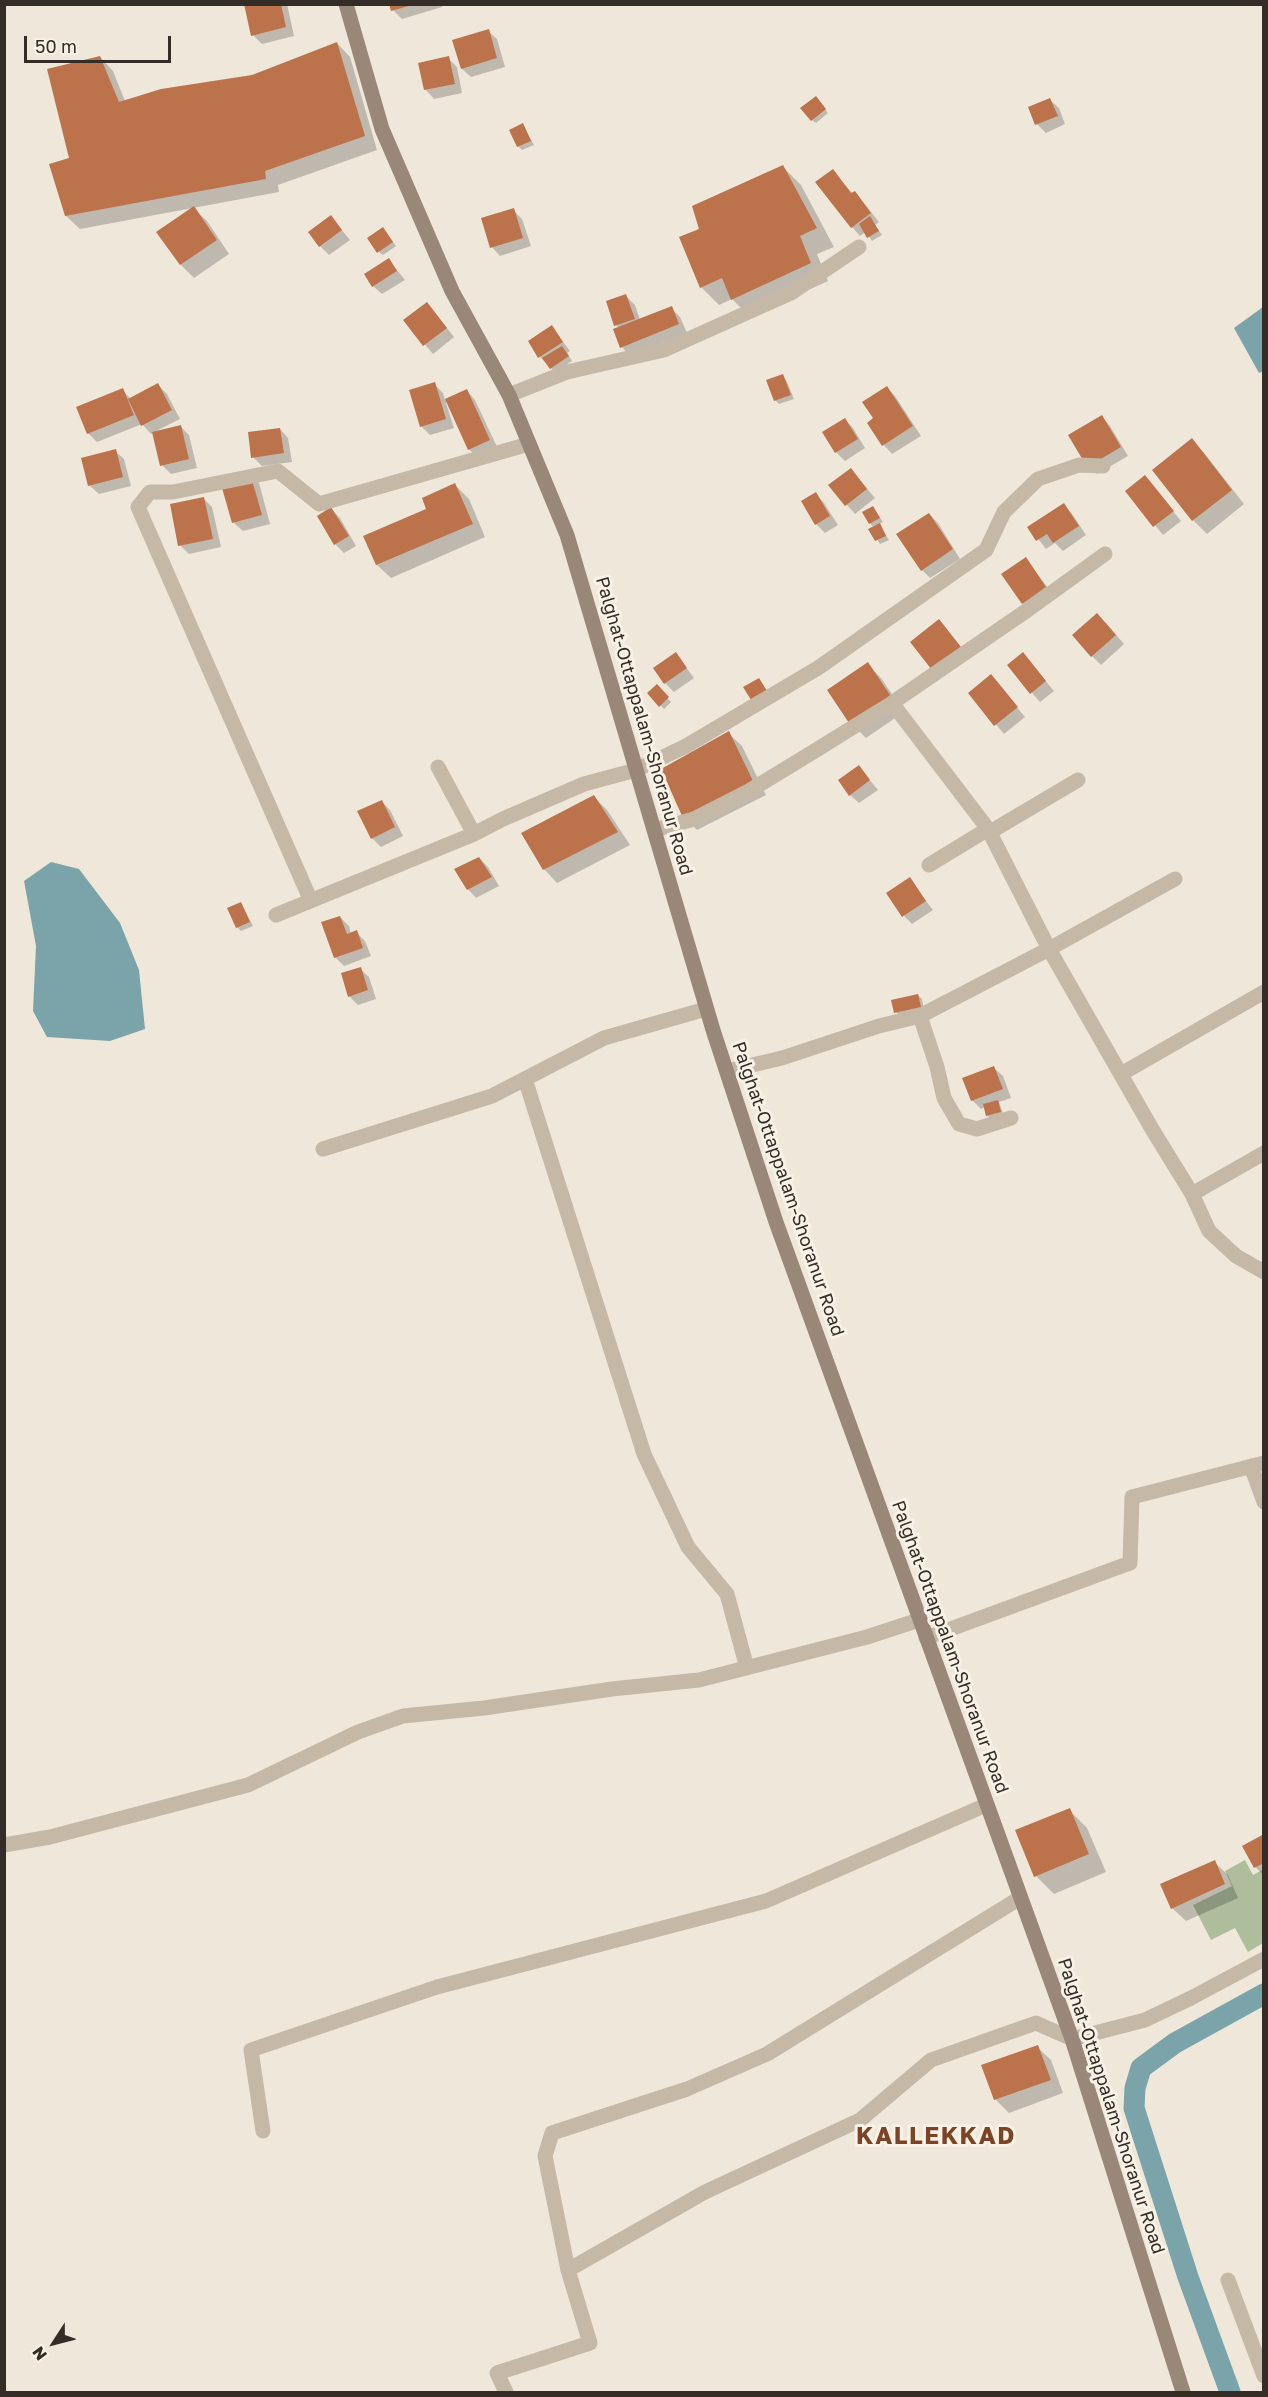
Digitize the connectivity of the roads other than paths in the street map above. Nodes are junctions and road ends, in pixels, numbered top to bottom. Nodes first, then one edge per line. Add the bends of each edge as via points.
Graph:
1 (346, 4) edge
2 (859, 247) dead end
3 (509, 395) junction
4 (529, 444) junction
5 (1103, 466) dead end
6 (1105, 554) dead end
7 (891, 703) junction
8 (438, 767) dead end
9 (636, 770) junction
10 (1078, 780) dead end
11 (654, 830) junction
12 (989, 830) junction
13 (474, 834) junction
14 (929, 865) dead end
15 (1175, 879) dead end
16 (311, 901) junction
17 (276, 915) dead end
18 (1049, 949) junction
19 (1263, 992) edge
20 (706, 1009) junction
21 (920, 1016) junction
22 (727, 1071) junction
23 (1121, 1074) junction
24 (525, 1079) junction
25 (1011, 1118) dead end
26 (323, 1149) dead end
27 (1263, 1154) edge
28 (1192, 1194) junction
29 (1263, 1272) edge
30 (1257, 1465) edge
31 (1263, 1502) edge
32 (919, 1620) junction
33 (926, 1638) junction
34 (747, 1668) junction
35 (986, 1805) junction
36 (4, 1845) edge
37 (1020, 1898) junction
38 (1263, 1959) edge
39 (1072, 2039) junction
40 (263, 2131) dead end
41 (568, 2270) junction
42 (1228, 2280) dead end
43 (1263, 2376) edge
44 (506, 2392) edge
45 (1183, 2392) edge

1 - 3 main road, Palghat-Ottappalam-Shoranur Road via 382,129 452,291
2 - 3 street via 791,293 664,350 567,372
3 - 4 main road, Palghat-Ottappalam-Shoranur Road
4 - 9 main road, Palghat-Ottappalam-Shoranur Road via 567,535
4 - 16 street via 320,504 278,471 173,492 150,492 138,507
5 - 9 street via 1079,465 1038,479 1004,512 986,550 818,668 686,746
6 - 7 street
7 - 11 street via 749,791 694,819
7 - 12 street
8 - 13 street
9 - 11 main road, Palghat-Ottappalam-Shoranur Road
9 - 13 street via 584,784
10 - 12 street
11 - 20 main road, Palghat-Ottappalam-Shoranur Road
12 - 14 street
12 - 18 street
13 - 16 street
15 - 18 street
16 - 17 street
18 - 21 street
18 - 23 street
19 - 23 street
20 - 22 main road, Palghat-Ottappalam-Shoranur Road
20 - 24 street via 604,1038
21 - 22 street
21 - 25 street via 944,1098 959,1124 977,1129
22 - 32 main road, Palghat-Ottappalam-Shoranur Road via 776,1222
23 - 28 street
24 - 26 street via 492,1096
24 - 34 street via 644,1454 688,1547 726,1594
27 - 28 street
28 - 29 street via 1209,1231 1236,1256
30 - 31 street
30 - 33 street via 1132,1497 1130,1563
32 - 33 main road, Palghat-Ottappalam-Shoranur Road
32 - 34 street
33 - 35 main road, Palghat-Ottappalam-Shoranur Road
34 - 36 street via 699,1680 403,1716 358,1732 248,1785 50,1837
35 - 37 main road, Palghat-Ottappalam-Shoranur Road
35 - 40 street via 766,1901 437,1987 251,2050
37 - 39 main road, Palghat-Ottappalam-Shoranur Road
37 - 41 street via 767,2054 687,2089 552,2133 545,2156
38 - 39 street via 1145,2020
39 - 41 street via 1036,2023 931,2060 860,2120 705,2192
39 - 45 main road, Palghat-Ottappalam-Shoranur Road
41 - 44 street via 590,2343 497,2373
42 - 43 street

